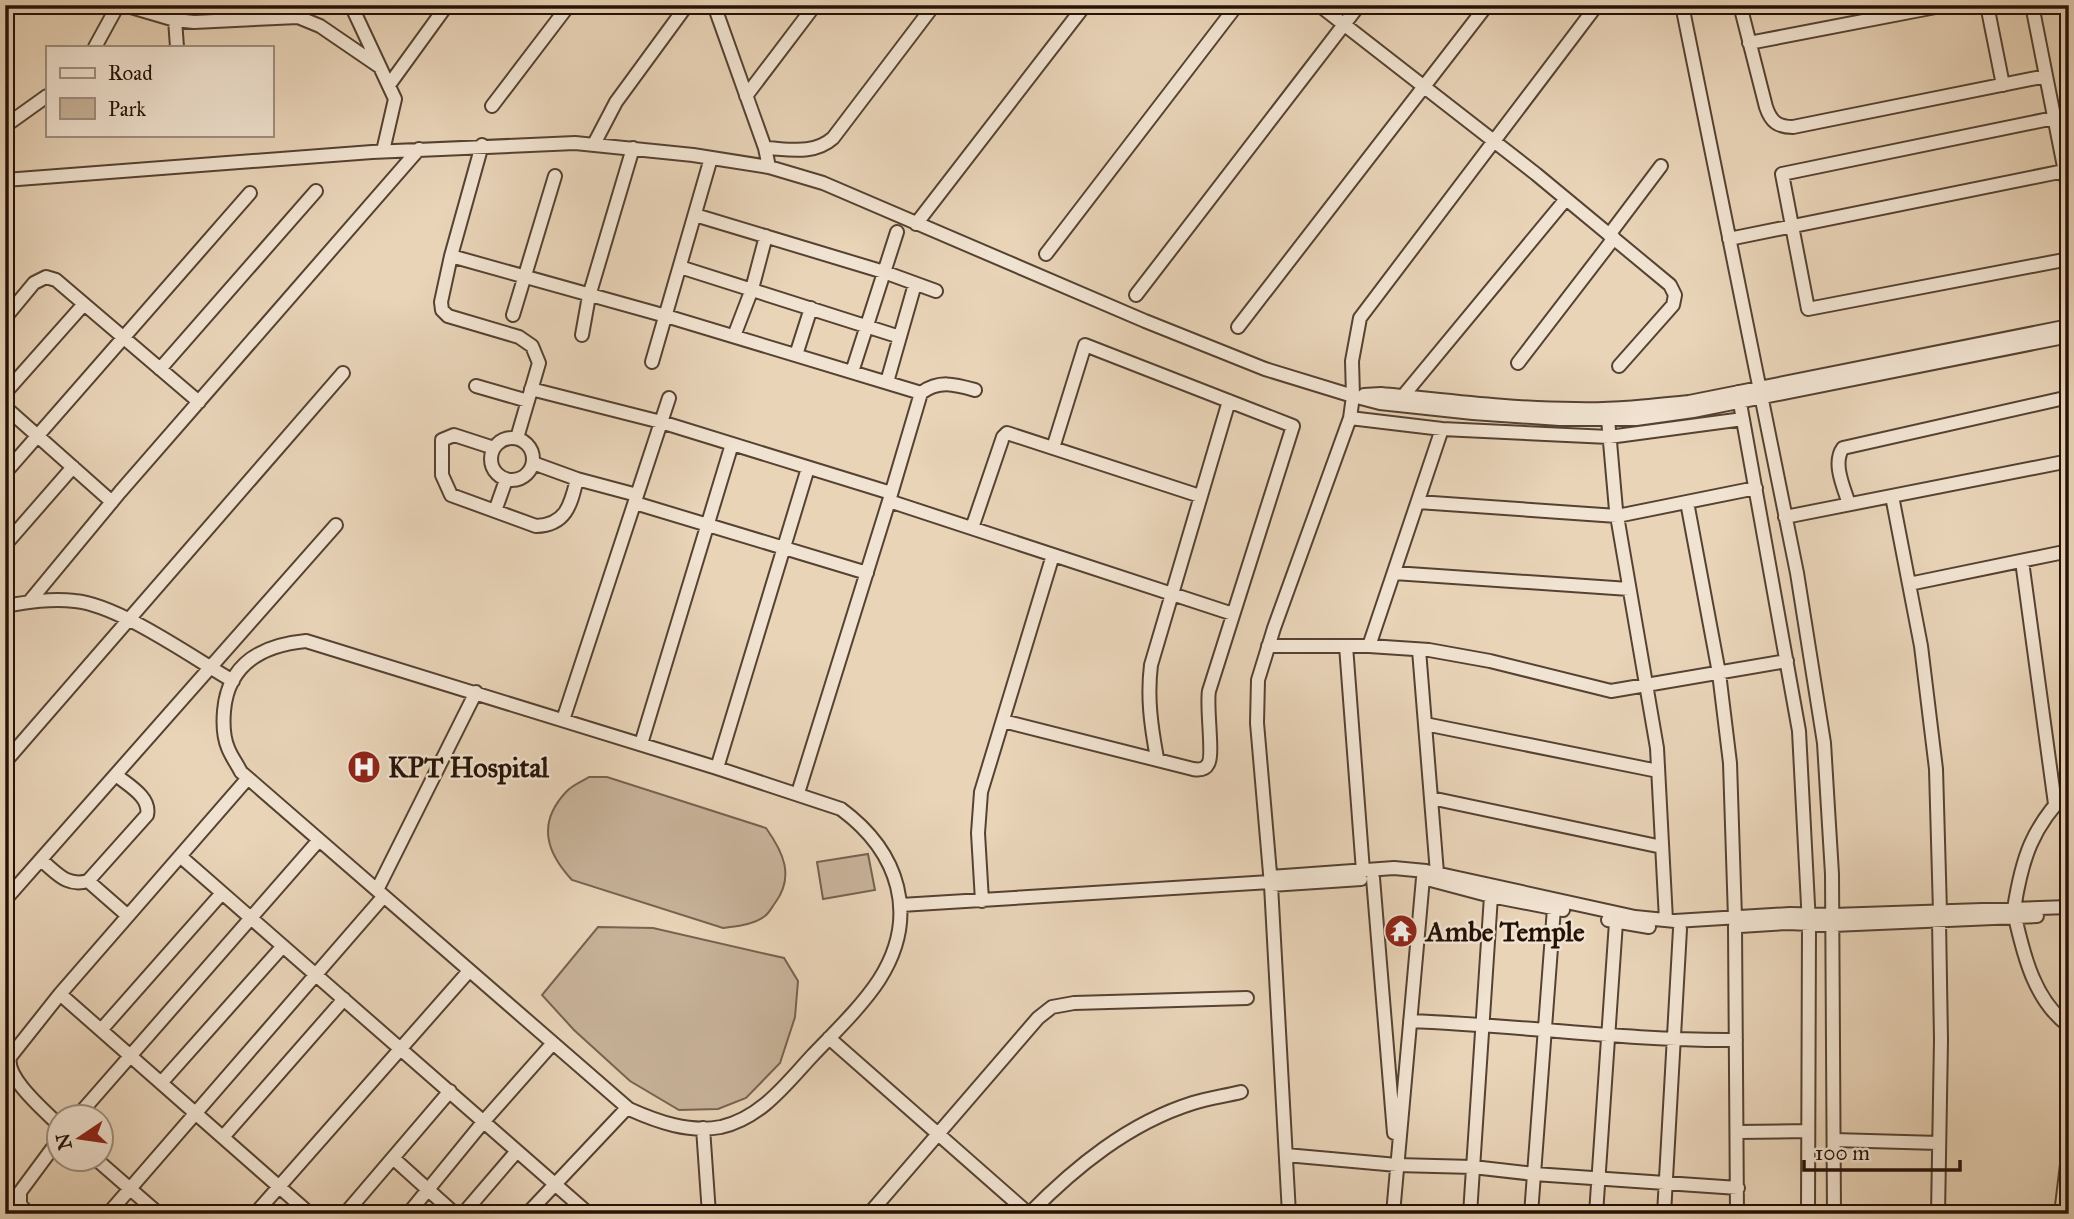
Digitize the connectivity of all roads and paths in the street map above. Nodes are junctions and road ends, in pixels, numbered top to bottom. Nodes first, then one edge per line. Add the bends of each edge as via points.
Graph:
1 (9, 5) edge
2 (118, 5) edge
3 (124, 5) edge
4 (267, 5) edge
5 (351, 5) edge
6 (447, 5) edge
7 (569, 5) edge
8 (687, 5) edge
9 (714, 5) edge
10 (814, 5) edge
11 (934, 5) edge
12 (1085, 5) edge
13 (1237, 5) edge
14 (1319, 5) edge
15 (1359, 5) edge
16 (1487, 5) edge
17 (1597, 5) edge
18 (1682, 5) edge
19 (1740, 5) edge
20 (1946, 5) edge
21 (1987, 5) edge
22 (2032, 5) edge
23 (5, 9) edge
24 (281, 17) junction
25 (175, 20) junction
26 (1345, 24) junction
27 (1749, 43) junction
28 (96, 46) edge
29 (177, 46) edge
30 (380, 67) junction
31 (2046, 76) junction
32 (389, 85) junction
33 (2003, 85) junction
34 (1424, 87) junction
35 (746, 96) junction
36 (46, 97) edge
37 (492, 106) dead end
38 (2054, 118) junction
39 (5, 126) edge
40 (1493, 140) junction
41 (594, 144) junction
42 (482, 145) junction
43 (633, 148) junction
44 (765, 148) junction
45 (419, 149) junction
46 (383, 151) junction
47 (711, 158) junction
48 (1661, 166) dead end
49 (769, 167) junction
50 (2067, 170) edge
51 (555, 176) dead end
52 (5, 180) edge
53 (316, 191) dead end
54 (2069, 192) edge
55 (250, 193) dead end
56 (1566, 199) junction
57 (695, 215) junction
58 (916, 224) junction
59 (1792, 226) junction
60 (897, 232) dead end
61 (766, 236) junction
62 (1611, 237) junction
63 (1729, 239) junction
64 (1046, 254) dead end
65 (451, 256) junction
66 (2069, 260) edge
67 (680, 267) junction
68 (884, 272) junction
69 (523, 278) junction
70 (915, 284) junction
71 (752, 289) junction
72 (936, 291) dead end
73 (1136, 295) dead end
74 (589, 296) junction
75 (84, 304) junction
76 (811, 308) junction
77 (513, 315) dead end
78 (666, 316) junction
79 (5, 318) edge
80 (867, 326) junction
81 (2069, 326) edge
82 (1238, 327) dead end
83 (582, 335) dead end
84 (734, 336) junction
85 (2069, 336) edge
86 (900, 337) junction
87 (124, 338) junction
88 (796, 355) junction
89 (652, 362) dead end
90 (1518, 363) dead end
91 (1619, 366) dead end
92 (160, 369) junction
93 (852, 372) junction
94 (343, 373) dead end
95 (887, 382) junction
96 (476, 386) dead end
97 (975, 390) dead end
98 (5, 393) edge
99 (921, 393) junction
100 (1760, 393) junction
101 (530, 395) junction
102 (1353, 396) junction
103 (1403, 396) junction
104 (1739, 397) junction
105 (2069, 397) edge
106 (669, 398) dead end
107 (1229, 401) junction
108 (199, 402) junction
109 (5, 407) edge
110 (1350, 418) junction
111 (1608, 419) junction
112 (1743, 419) junction
113 (661, 422) junction
114 (1442, 429) junction
115 (38, 436) junction
116 (1609, 437) junction
117 (517, 438) junction
118 (732, 444) junction
119 (494, 448) junction
120 (1053, 448) junction
121 (2069, 461) edge
122 (533, 463) junction
123 (73, 467) junction
124 (808, 468) junction
125 (5, 474) edge
126 (577, 479) junction
127 (506, 480) junction
128 (1756, 488) junction
129 (1200, 496) junction
130 (1892, 496) junction
131 (890, 497) junction
132 (636, 499) junction
133 (112, 502) junction
134 (1418, 502) junction
135 (1687, 502) junction
136 (1849, 504) junction
137 (495, 511) junction
138 (1616, 516) junction
139 (1785, 517) junction
140 (336, 525) dead end
141 (707, 525) junction
142 (972, 528) junction
143 (5, 545) edge
144 (784, 548) junction
145 (2069, 551) edge
146 (1053, 555) junction
147 (2022, 561) junction
148 (867, 573) junction
149 (1394, 573) junction
150 (1909, 584) junction
151 (1629, 589) junction
152 (1170, 594) junction
153 (29, 602) junction
154 (5, 606) edge
155 (1233, 614) junction
156 (128, 620) junction
157 (1268, 646) junction
158 (1346, 646) junction
159 (1369, 646) junction
160 (1419, 650) junction
161 (1787, 661) junction
162 (210, 668) junction
163 (1719, 673) junction
164 (233, 681) junction
165 (1646, 686) junction
166 (476, 692) junction
167 (563, 719) junction
168 (1003, 721) junction
169 (1425, 724) junction
170 (641, 744) junction
171 (1157, 758) junction
172 (5, 761) edge
173 (717, 768) junction
174 (1658, 771) junction
175 (116, 775) junction
176 (248, 778) junction
177 (2069, 790) edge
178 (798, 793) junction
179 (1431, 798) junction
180 (2055, 804) junction
181 (319, 840) junction
182 (1662, 847) junction
183 (180, 856) junction
184 (41, 860) junction
185 (1437, 873) junction
186 (1368, 874) junction
187 (1423, 878) junction
188 (88, 881) junction
189 (1270, 881) junction
190 (222, 893) junction
191 (380, 893) junction
192 (1491, 896) junction
193 (5, 900) edge
194 (982, 901) junction
195 (901, 905) junction
196 (2069, 907) edge
197 (1554, 908) junction
198 (2014, 913) junction
199 (2069, 915) edge
200 (128, 916) junction
201 (1940, 916) junction
202 (251, 918) junction
203 (1808, 919) junction
204 (1666, 920) junction
205 (1833, 920) junction
206 (1616, 922) junction
207 (1735, 922) junction
208 (1680, 929) junction
209 (283, 946) junction
210 (469, 971) junction
211 (316, 974) junction
212 (60, 994) junction
213 (1247, 998) dead end
214 (344, 999) junction
215 (1410, 1021) junction
216 (1482, 1023) junction
217 (2069, 1026) edge
218 (101, 1030) junction
219 (1545, 1030) junction
220 (1609, 1034) junction
221 (829, 1038) junction
222 (1736, 1040) junction
223 (1674, 1041) junction
224 (553, 1043) junction
225 (401, 1048) junction
226 (130, 1056) junction
227 (162, 1083) junction
228 (450, 1091) junction
229 (1241, 1093) dead end
230 (88, 1104) edge
231 (627, 1108) junction
232 (46, 1111) edge
233 (196, 1114) junction
234 (484, 1121) junction
235 (703, 1128) junction
236 (1808, 1131) junction
237 (1737, 1132) junction
238 (938, 1133) junction
239 (223, 1138) junction
240 (1834, 1140) junction
241 (1939, 1143) junction
242 (2069, 1148) edge
243 (517, 1151) junction
244 (1286, 1155) junction
245 (46, 1156) edge
246 (393, 1158) junction
247 (1396, 1166) junction
248 (1473, 1167) junction
249 (114, 1174) edge
250 (1534, 1174) junction
251 (1599, 1179) junction
252 (554, 1183) junction
253 (1666, 1183) junction
254 (279, 1187) junction
255 (130, 1188) junction
256 (1738, 1188) junction
257 (428, 1189) junction
258 (586, 1213) edge
259 (28, 1214) edge
260 (108, 1214) edge
261 (159, 1214) edge
262 (256, 1214) edge
263 (310, 1214) edge
264 (345, 1214) edge
265 (408, 1214) edge
266 (455, 1214) edge
267 (463, 1214) edge
268 (527, 1214) edge
269 (709, 1214) edge
270 (869, 1214) edge
271 (1029, 1214) edge
272 (1289, 1214) edge
273 (1393, 1214) edge
274 (1470, 1214) edge
275 (1531, 1214) edge
276 (1596, 1214) edge
277 (1664, 1214) edge
278 (1737, 1214) edge
279 (1808, 1214) edge
280 (1834, 1214) edge
281 (1938, 1214) edge
282 (2061, 1214) edge

1 - 23 street
2 - 28 street
3 - 25 street
4 - 24 street
5 - 30 street
6 - 32 street
7 - 37 street
8 - 41 street via 616,102
9 - 35 street
10 - 35 street
11 - 44 street via 825,145 814,150
12 - 58 street
13 - 64 street
14 - 26 street
15 - 26 street
16 - 34 street
17 - 40 street
18 - 63 street
19 - 27 street
20 - 27 street
21 - 33 street
22 - 31 street
24 - 25 street
24 - 30 street via 320,26
25 - 29 street
26 - 34 street
26 - 73 street
27 - 33 street via 1770,117 1783,127
30 - 32 street
31 - 33 street
31 - 38 street
32 - 46 street via 395,105
34 - 40 street
34 - 82 street
35 - 44 street
36 - 39 street
38 - 50 street
38 - 59 street via 1782,174
40 - 56 street
40 - 102 street via 1360,318 1352,362
41 - 42 street
41 - 43 street
42 - 45 street
42 - 65 street
43 - 47 street
43 - 74 street
44 - 49 street
45 - 46 street
45 - 108 street
46 - 52 street
47 - 49 street
47 - 57 street
48 - 62 street
49 - 58 street via 822,183
50 - 54 street
50 - 59 street
51 - 69 street
53 - 92 street
55 - 87 street
56 - 62 street
56 - 103 street
57 - 61 street
57 - 67 street
58 - 102 street via 1252,364
59 - 63 street
59 - 66 street via 1808,309
60 - 68 street
61 - 68 street
61 - 71 street
62 - 90 street
62 - 91 street via 1670,285 1675,295 1673,305
63 - 100 street
65 - 69 street
65 - 101 street via 441,302 444,313 519,337 532,346 539,363
67 - 71 street
67 - 78 street
68 - 70 street
68 - 80 street
69 - 74 street
69 - 77 street
70 - 72 street
70 - 86 street
71 - 76 street
71 - 84 street
74 - 78 street
74 - 83 street
75 - 79 street via 47,277 34,283
75 - 87 street
75 - 98 street
76 - 80 street
76 - 88 street
78 - 84 street
78 - 89 street
80 - 86 street
80 - 93 street
81 - 100 street
84 - 88 street
85 - 100 street
86 - 95 street
87 - 92 street
87 - 115 street
88 - 93 street
92 - 108 street
93 - 95 street
94 - 156 street
95 - 99 street
96 - 101 street
97 - 99 street via 943,383
99 - 131 street
100 - 104 street
100 - 139 street
101 - 113 street
101 - 117 street
102 - 103 street
102 - 110 street
102 - 111 street via 1473,413
103 - 104 street via 1576,410
104 - 111 street via 1636,419
104 - 112 street
105 - 136 street via 1843,449 1838,458
106 - 113 street
107 - 120 street via 1085,345
107 - 129 street
107 - 155 street via 1293,426
108 - 133 street
109 - 115 street
110 - 114 street
110 - 157 street
111 - 116 street
112 - 116 street
112 - 128 street
113 - 118 street
113 - 132 street
114 - 116 street
114 - 134 street
115 - 123 street
115 - 125 street
116 - 138 street
117 - 119 street via 506,438
117 - 122 street via 533,453
118 - 124 street
118 - 141 street
119 - 127 street via 491,465
119 - 137 street via 454,435 442,440 442,475 451,495
120 - 129 street
120 - 142 street via 1005,434
121 - 130 street
122 - 126 street
122 - 127 street via 518,480
123 - 133 street
123 - 143 street
124 - 131 street
124 - 144 street
126 - 132 street
126 - 137 street via 570,507 547,524 536,526
127 - 137 street
128 - 135 street
128 - 161 street
129 - 152 street
130 - 136 street
130 - 150 street
131 - 142 street
131 - 148 street
132 - 141 street
132 - 167 street
133 - 153 street
134 - 138 street
134 - 149 street
135 - 138 street
135 - 163 street
136 - 139 street
138 - 151 street
139 - 205 street via 1824,743
140 - 162 street
141 - 144 street
141 - 170 street
142 - 146 street
144 - 148 street
144 - 173 street
145 - 147 street
146 - 152 street
146 - 168 street
147 - 150 street
147 - 180 street
148 - 178 street
149 - 151 street
149 - 159 street
150 - 201 street via 1936,768
151 - 165 street
152 - 155 street
152 - 171 street via 1148,689
153 - 154 street
153 - 156 street via 76,601 100,606
155 - 171 street via 1209,691 1210,763 1200,770
156 - 162 street
156 - 172 street
157 - 158 street
157 - 189 street via 1258,680 1257,723
158 - 159 street
158 - 186 street
159 - 160 street
160 - 165 street via 1490,661 1612,691
160 - 169 street
161 - 163 street
161 - 203 street via 1800,731
162 - 164 street
162 - 175 street
163 - 165 street
163 - 207 street via 1730,763
164 - 166 street via 238,669 255,655 284,643 306,641
164 - 176 street via 225,696 223,727 228,748
165 - 174 street
166 - 167 street
166 - 191 street
167 - 170 street
168 - 171 street
168 - 194 street via 981,792
169 - 174 street
169 - 179 street
170 - 173 street
173 - 178 street
174 - 182 street
175 - 184 street
175 - 188 street via 144,798 147,815
176 - 181 street
176 - 183 street
177 - 180 street
178 - 195 street via 841,808 875,839 895,876
179 - 182 street
179 - 185 street
180 - 198 street via 2033,836 2020,868
181 - 191 street
181 - 202 street
182 - 204 street
183 - 190 street
183 - 200 street
184 - 188 street via 69,883
184 - 193 street
185 - 186 street via 1394,868
185 - 204 street
186 - 187 street
186 - 189 street
186 - 247 street
187 - 192 street
187 - 215 street
188 - 200 street
189 - 194 street
189 - 244 street
190 - 202 street
190 - 218 street
191 - 210 street
191 - 211 street
192 - 197 street
192 - 216 street
194 - 195 street
195 - 221 street via 901,929 878,981
196 - 198 street
197 - 206 street
197 - 219 street
198 - 199 street
198 - 201 street
198 - 217 street via 2023,954 2039,993
200 - 212 street
201 - 205 street
201 - 241 street
202 - 209 street
202 - 226 street
203 - 205 street
203 - 207 street
203 - 236 street
204 - 207 street
205 - 240 street
206 - 208 street
206 - 220 street
207 - 208 street
207 - 222 street
208 - 223 street
209 - 211 street
209 - 227 street
210 - 224 street
210 - 225 street
211 - 214 street
211 - 233 street
212 - 218 street
212 - 232 street via 9,1061 15,1079
213 - 238 street via 1052,1007
214 - 225 street
214 - 239 street
215 - 216 street
215 - 247 street
216 - 219 street
216 - 248 street
218 - 226 street
219 - 220 street
219 - 250 street
220 - 223 street
220 - 251 street
221 - 235 street via 755,1113 722,1127
221 - 238 street
222 - 223 street
222 - 237 street
223 - 253 street
224 - 231 street
224 - 234 street
225 - 228 street
225 - 254 street
226 - 227 street
226 - 230 street
227 - 233 street
228 - 234 street
228 - 246 street
229 - 271 street via 1193,1103 1116,1141 1062,1181
231 - 235 street via 660,1123
231 - 252 street
233 - 239 street
233 - 255 street
234 - 243 street
234 - 257 street
235 - 269 street
236 - 237 street
236 - 279 street
237 - 256 street
238 - 270 street
238 - 271 street
239 - 254 street
240 - 241 street
240 - 280 street
241 - 281 street
242 - 282 street
243 - 252 street
243 - 267 street
244 - 247 street
244 - 272 street
245 - 259 street via 19,1196
246 - 257 street
246 - 264 street
247 - 248 street
247 - 273 street
248 - 250 street
248 - 274 street
249 - 255 street
250 - 251 street
250 - 275 street
251 - 253 street
251 - 276 street
252 - 258 street
252 - 268 street
253 - 256 street
253 - 277 street
254 - 262 street
254 - 263 street
255 - 260 street
255 - 261 street
256 - 278 street
257 - 265 street
257 - 266 street

